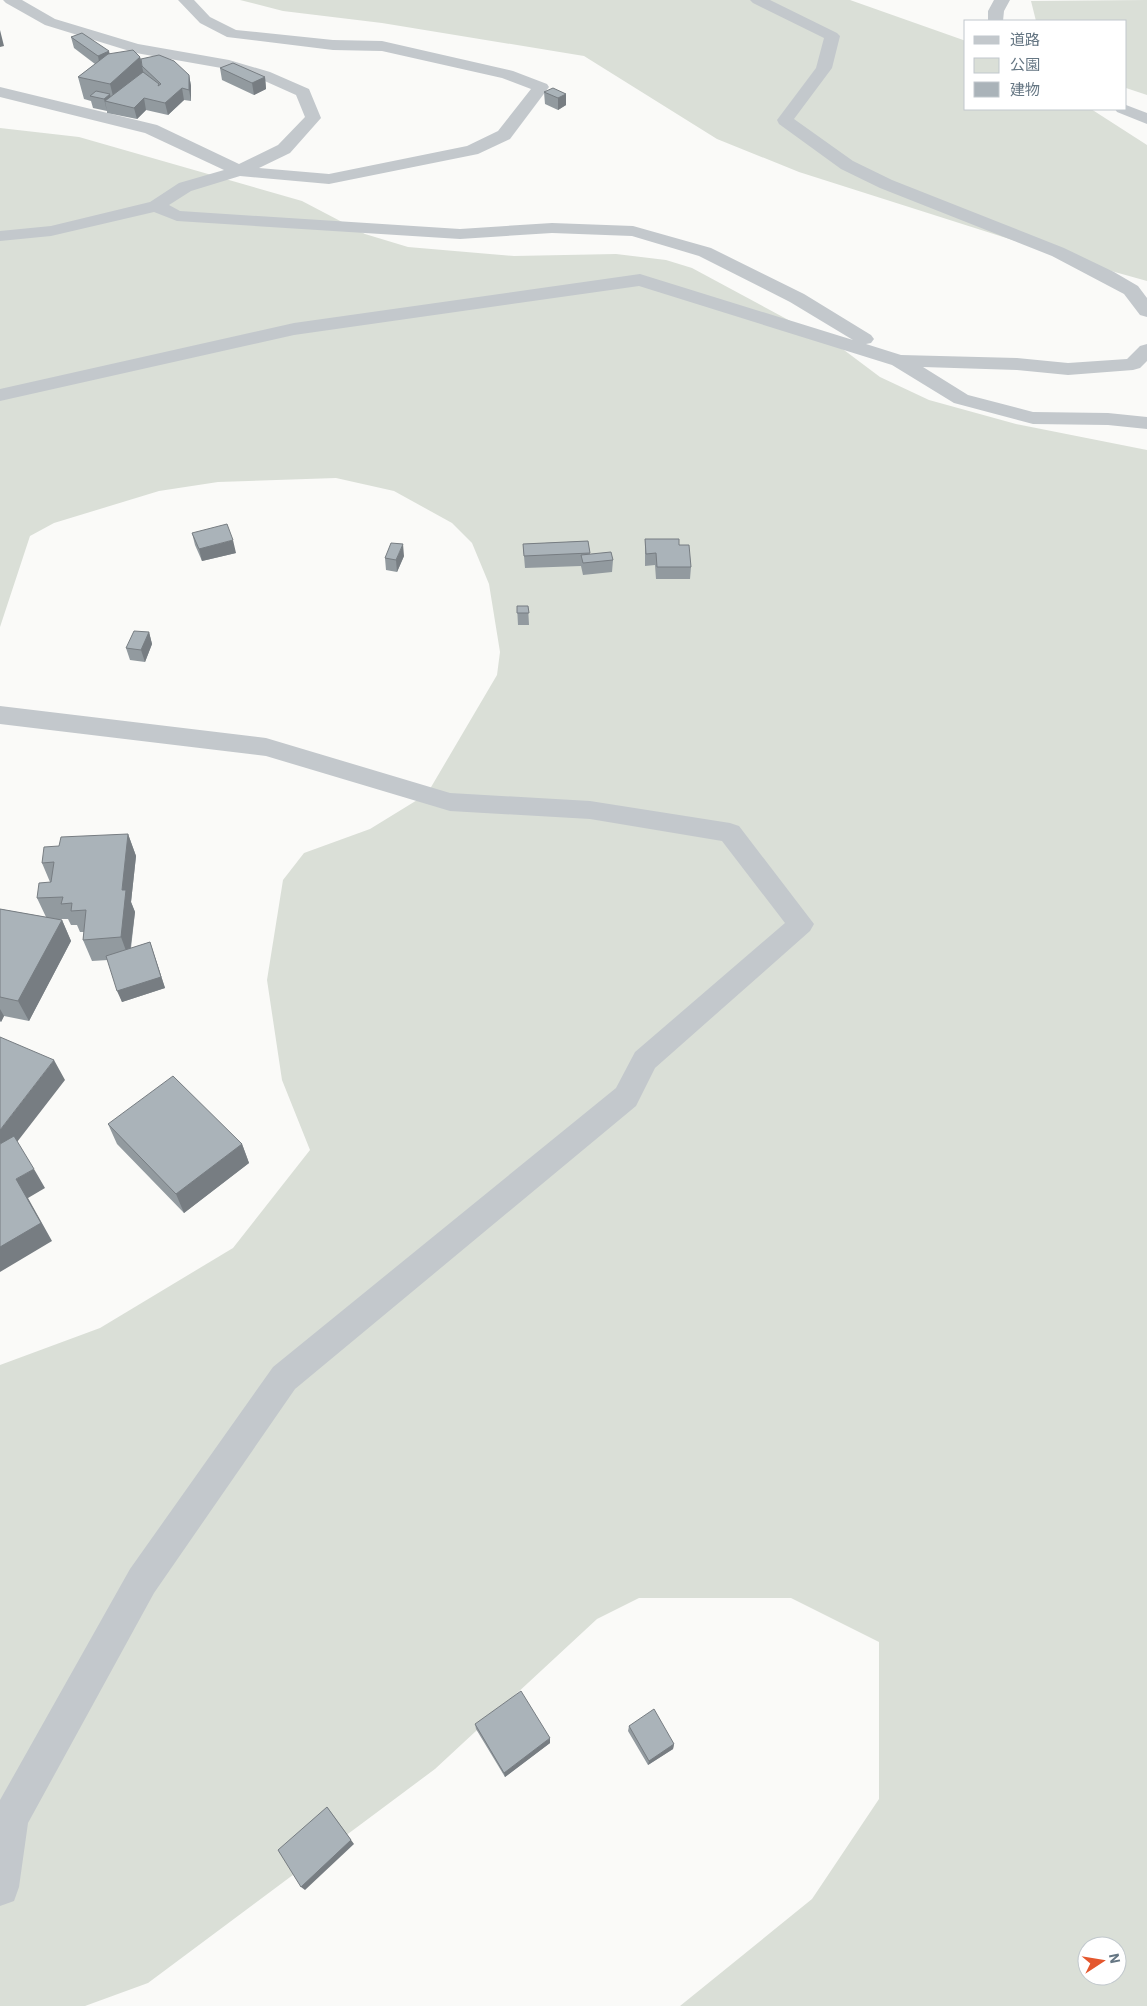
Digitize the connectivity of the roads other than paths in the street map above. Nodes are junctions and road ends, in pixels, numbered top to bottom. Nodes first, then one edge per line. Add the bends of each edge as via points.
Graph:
1 (11, 0) edge
2 (186, 0) edge
3 (758, 0) edge
4 (1002, 0) edge
5 (996, 20) edge
6 (0, 92) edge
7 (1125, 110) edge
8 (1147, 119) edge
9 (239, 171) junction
10 (156, 206) junction
11 (0, 236) edge
12 (1147, 311) edge
13 (1147, 350) edge
14 (899, 361) junction
15 (0, 395) edge
16 (1147, 423) edge
17 (0, 715) edge
18 (0, 1887) edge

1 - 9 street via 50,22 136,48 229,65 264,75 303,92 313,118 284,149
2 - 9 street via 205,20 232,34 333,46 382,46 507,74 541,87 504,135 472,150 329,179
3 - 12 street via 832,36 824,68 785,120 847,165 886,184 1058,252 1108,276 1131,290
4 - 5 street via 996,11
6 - 9 street via 151,129
7 - 8 street
9 - 10 street via 185,187
10 - 11 street via 52,231
10 - 14 street via 177,216 460,234 552,228 633,231 705,252 797,298
13 - 14 street via 1133,364 1068,369 1017,364
14 - 15 street via 640,280 294,329
14 - 16 street via 961,399 1032,418
17 - 18 street via 266,747 450,802 590,810 730,833 801,924 645,1060 626,1097 284,1378 142,1581 10,1819

